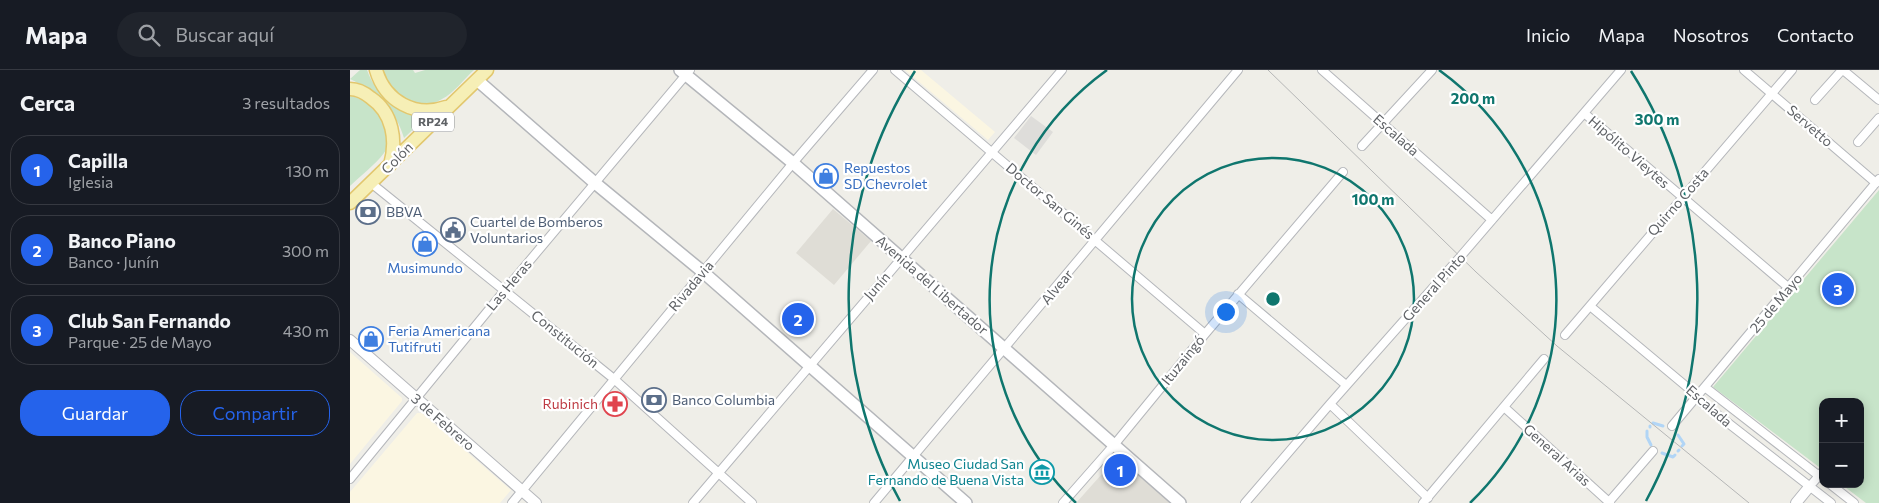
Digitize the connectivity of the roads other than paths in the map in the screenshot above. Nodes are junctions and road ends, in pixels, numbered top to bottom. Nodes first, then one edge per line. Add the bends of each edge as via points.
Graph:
1 (376, 70) edge
2 (487, 70) edge
3 (873, 70) edge
4 (895, 70) edge
5 (1062, 70) edge
6 (1238, 70) edge
7 (1322, 70) edge
8 (1432, 70) edge
9 (1621, 70) edge
10 (1744, 70) edge
11 (1792, 70) edge
12 (1843, 70) edge
13 (685, 72) edge
14 (477, 80) junction
15 (350, 89) edge
16 (1772, 93) junction
17 (1815, 100) dead end
18 (1879, 100) edge
19 (448, 106) junction
20 (1584, 113) junction
21 (1879, 118) edge
22 (1384, 123) junction
23 (1858, 142) dead end
24 (1362, 146) dead end
25 (992, 152) junction
26 (793, 163) junction
27 (390, 165) junction
28 (1343, 172) dead end
29 (1878, 181) edge
30 (371, 183) junction
31 (595, 183) junction
32 (1682, 198) junction
33 (350, 203) edge
34 (1492, 220) junction
35 (1096, 239) junction
36 (900, 258) junction
37 (703, 272) junction
38 (1788, 288) junction
39 (504, 290) junction
40 (1238, 294) junction
41 (1590, 306) junction
42 (1205, 334) junction
43 (1565, 335) dead end
44 (350, 340) edge
45 (1005, 348) junction
46 (1544, 359) dead end
47 (808, 366) junction
48 (614, 379) junction
49 (1346, 385) junction
50 (1706, 388) junction
51 (1696, 398) junction
52 (417, 399) junction
53 (1330, 404) junction
54 (1504, 407) junction
55 (1672, 426) dead end
56 (1114, 445) junction
57 (1652, 451) dead end
58 (913, 457) junction
59 (717, 473) junction
60 (1819, 473) edge
61 (1819, 477) edge
62 (350, 479) edge
63 (1810, 486) junction
64 (1835, 488) edge
65 (522, 491) junction
66 (1426, 500) edge
67 (512, 503) edge
68 (536, 503) edge
69 (692, 503) edge
70 (752, 503) edge
71 (874, 503) edge
72 (966, 503) edge
73 (1063, 503) edge
74 (1180, 503) edge
75 (1245, 503) edge
76 (1609, 503) edge
77 (1796, 503) edge
78 (1831, 503) edge
79 (1854, 503) edge

1 - 19 main road, RP24 via 387,92 403,104 425,112
2 - 14 main road, Colón / RP24
3 - 26 street, Rivadavia
4 - 25 street, Doctor San Ginés
5 - 25 street, Junín
6 - 35 street, Alvear
7 - 22 street, Escalada
8 - 22 street
9 - 20 street, General Pinto
10 - 16 street, Servetto
11 - 16 street, Quirno Costa
12 - 17 street
12 - 18 street
13 - 26 main road, Avenida del Libertador
13 - 31 street, Las Heras
14 - 19 main road, Colón / RP24
14 - 31 main road
15 - 27 main road, RP24 via 365,93 387,116 394,147
16 - 29 street, Servetto
16 - 32 street, Quirno Costa
19 - 27 main road, Colón / RP24
20 - 32 street, Hipólito Vieytes
20 - 34 street, General Pinto
21 - 23 street
22 - 24 street
22 - 34 street, Escalada
25 - 35 street, Doctor San Ginés
25 - 36 street, Junín
26 - 36 main road, Avenida del Libertador
26 - 37 street, Rivadavia
27 - 30 main road, Colón / RP24
28 - 40 street, Ituzaingó
29 - 38 street, 25 de Mayo
30 - 33 main road, Colón / RP24
30 - 39 street, Constitución
31 - 37 main road
31 - 39 street, Las Heras
32 - 38 street, Hipólito Vieytes
32 - 41 street, Quirno Costa
34 - 49 street, General Pinto
35 - 42 street, Doctor San Ginés
35 - 45 street, Alvear
36 - 45 main road, Avenida del Libertador
36 - 47 street, Junín
37 - 47 main road
37 - 48 street, Rivadavia
38 - 50 street, 25 de Mayo
39 - 48 street, Constitución
39 - 52 street, Las Heras
40 - 42 street, Ituzaingó
40 - 49 street
41 - 43 street, Quirno Costa
41 - 51 street, Escalada via 1693,392
42 - 56 street, Ituzaingó
44 - 52 street, 3 de Febrero
45 - 56 main road, Avenida del Libertador
45 - 58 street, Alvear
46 - 54 street
47 - 58 main road
47 - 59 street, Junín
48 - 59 street, Constitución
48 - 65 street, Rivadavia
49 - 53 street, General Pinto
50 - 51 street, 25 de Mayo
50 - 60 street, Escalada
51 - 55 street, 25 de Mayo
51 - 63 street, Escalada
52 - 62 street, Las Heras
52 - 65 street, 3 de Febrero
53 - 66 street
53 - 75 street, General Pinto
54 - 66 street
54 - 76 street, General Arias
56 - 73 street, Ituzaingó
56 - 74 main road, Avenida del Libertador
57 - 76 street
58 - 71 street, Alvear
58 - 72 main road
59 - 69 street, Junín
59 - 70 street, Constitución
61 - 63 street
63 - 77 street
63 - 78 street, Escalada
64 - 79 street
65 - 67 street, Rivadavia
65 - 68 street, 3 de Febrero

